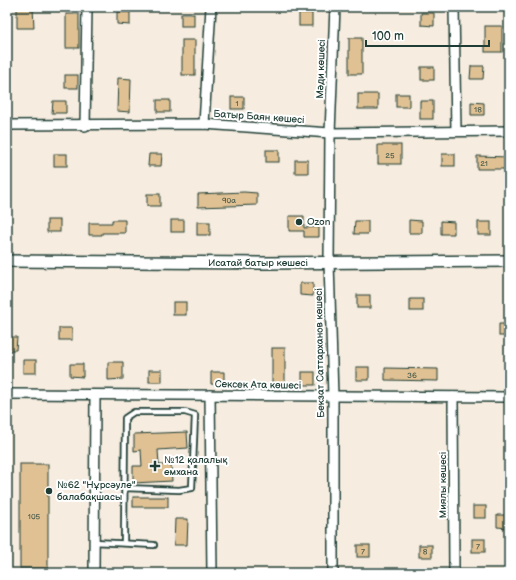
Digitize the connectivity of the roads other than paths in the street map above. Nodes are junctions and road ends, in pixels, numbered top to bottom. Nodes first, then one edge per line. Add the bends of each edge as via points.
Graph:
1 (87, 7) edge
2 (210, 7) edge
3 (334, 7) edge
4 (454, 7) edge
5 (204, 124) junction
6 (7, 125) edge
7 (85, 126) junction
8 (456, 131) junction
9 (509, 131) edge
10 (330, 133) junction
11 (7, 261) edge
12 (509, 261) edge
13 (329, 262) junction
14 (7, 394) edge
15 (95, 395) junction
16 (210, 395) junction
17 (454, 396) junction
18 (333, 397) junction
19 (509, 397) edge
20 (124, 488) junction
21 (94, 542) junction
22 (124, 543) junction
23 (154, 545) dead end
24 (94, 573) edge
25 (212, 573) edge
26 (333, 573) edge
27 (454, 573) edge

1 - 7 street
2 - 5 street
3 - 10 street, Мәди көшесі
4 - 8 street
5 - 7 street, Батыр Баян көшесі
5 - 10 street, Батыр Баян көшесі
6 - 7 street, Батыр Баян көшесі
8 - 9 street, Батыр Баян көшесі
8 - 10 street, Батыр Баян көшесі
10 - 13 street, Бекзат Саттарханов көшесі
11 - 13 street, Исатай батыр көшесі
12 - 13 street, Исатай батыр көшесі
13 - 18 street, Бекзат Саттарханов көшесі
14 - 15 street, Сексек Ата көшесі
15 - 16 street, Сексек Ата көшесі
15 - 21 street
16 - 18 street, Сексек Ата көшесі
16 - 25 street
17 - 18 street, Сексек Ата көшесі
17 - 19 street, Сексек Ата көшесі
17 - 27 street, Миялы көшесі
18 - 26 street, Бекзат Саттарханов көшесі
20 - 20 lane via 192,488 195,415 185,412 134,412 125,418
20 - 22 lane
21 - 22 lane
21 - 24 street
22 - 23 lane

